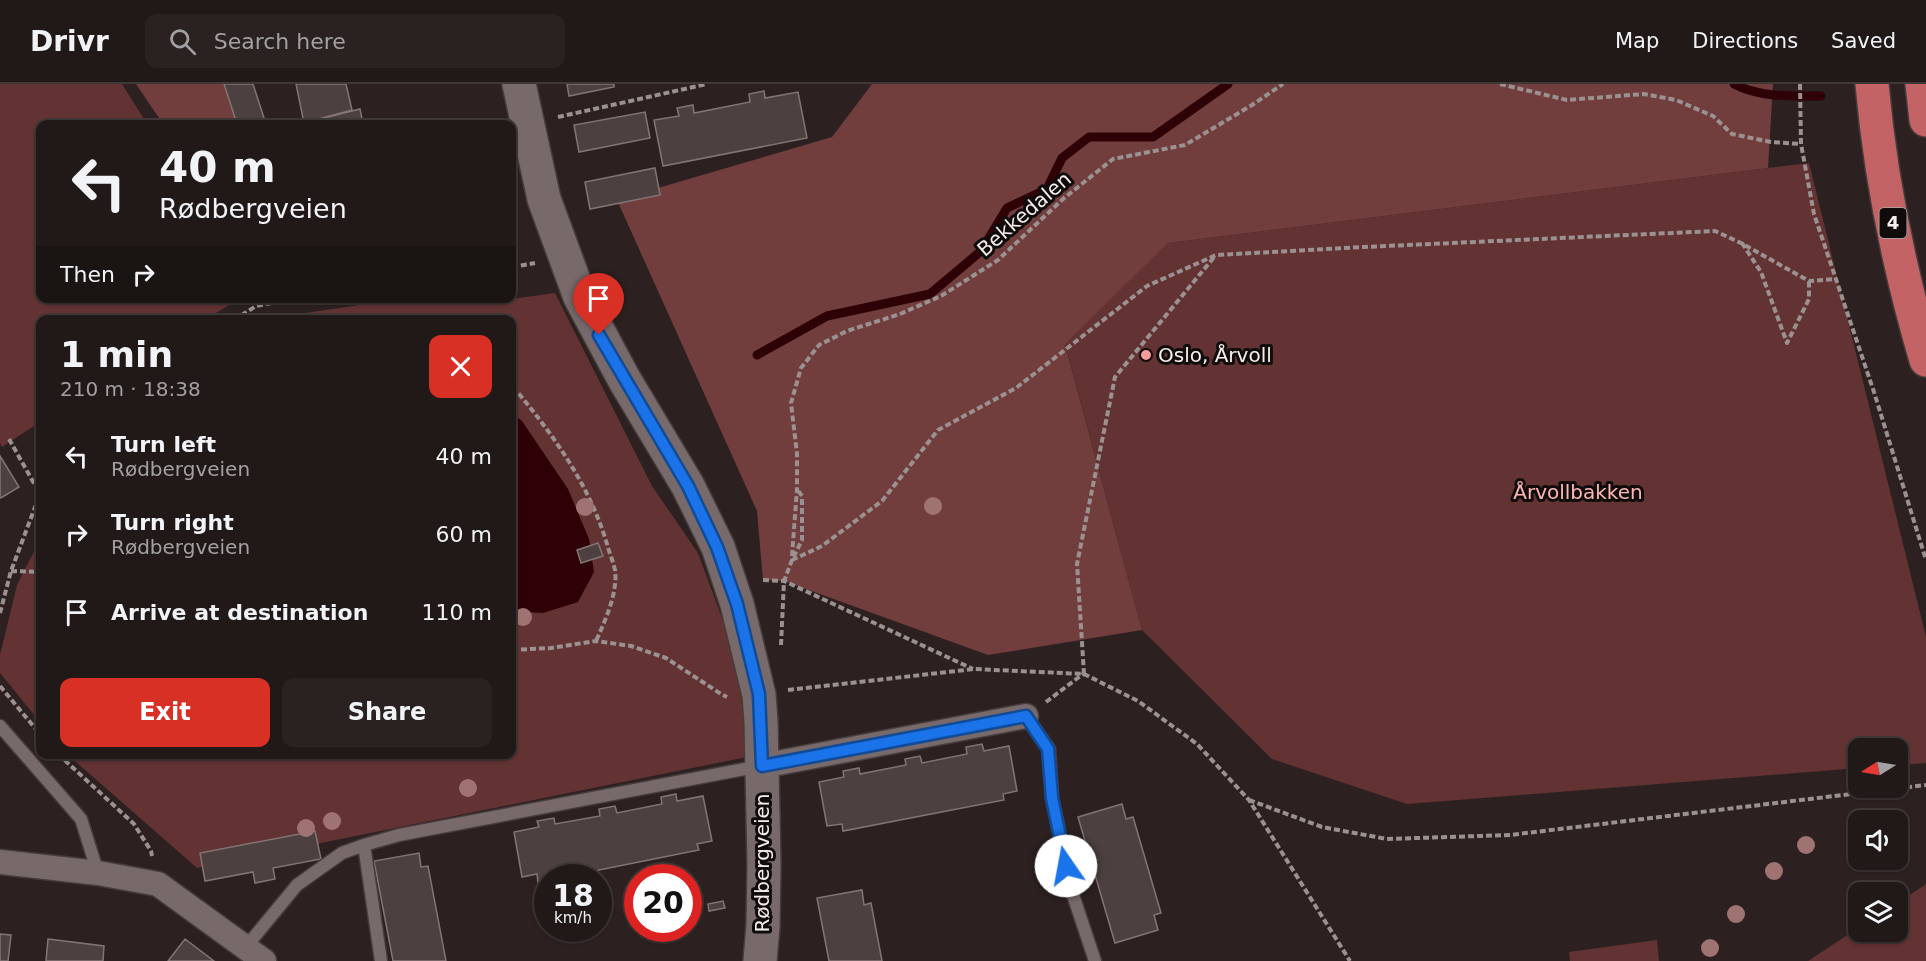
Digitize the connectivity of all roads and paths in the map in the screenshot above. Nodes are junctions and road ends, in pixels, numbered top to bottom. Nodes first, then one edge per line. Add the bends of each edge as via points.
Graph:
1 (519, 84) edge
2 (707, 84) edge
3 (1283, 84) edge
4 (1500, 84) edge
5 (1800, 84) edge
6 (1872, 84) edge
7 (1922, 84) edge
8 (548, 120) dead end
9 (1926, 120) edge
10 (1801, 144) junction
11 (1741, 243) junction
12 (1216, 255) junction
13 (542, 262) dead end
14 (516, 266) edge
15 (1837, 279) junction
16 (1809, 281) junction
17 (271, 303) edge
18 (242, 315) edge
19 (1926, 360) edge
20 (516, 390) edge
21 (9, 439) dead end
22 (36, 487) edge
23 (797, 489) junction
24 (36, 505) edge
25 (792, 560) junction
26 (1926, 560) edge
27 (11, 571) junction
28 (36, 572) edge
29 (763, 580) dead end
30 (784, 581) junction
31 (0, 613) edge
32 (596, 641) junction
33 (781, 647) dead end
34 (516, 650) edge
35 (974, 669) junction
36 (1084, 674) junction
37 (0, 686) edge
38 (778, 691) dead end
39 (735, 699) dead end
40 (1026, 716) junction
41 (0, 726) edge
42 (36, 729) edge
43 (63, 759) edge
44 (762, 766) junction
45 (1926, 785) edge
46 (1249, 800) junction
47 (364, 845) junction
48 (0, 862) edge
49 (98, 873) junction
50 (158, 884) junction
51 (254, 954) edge
52 (381, 961) edge
53 (760, 961) edge
54 (1095, 961) edge
55 (1350, 961) edge

1 - 44 street, Rødbergveien via 544,199 580,297 688,486 717,547 737,604 759,694
2 - 8 path
3 - 23 path, Bekkedalen via 1185,145 1113,159 998,260 941,296 819,345 801,368 791,403
4 - 10 path via 1567,100 1644,94 1676,100 1713,116 1732,134
5 - 10 path
6 - 19 highway, 4 via 1889,203
7 - 9 highway
10 - 15 path via 1814,214
11 - 12 path via 1715,231
11 - 16 path
11 - 16 path via 1761,272 1786,343 1809,299
12 - 25 path via 1147,286 1016,388 938,430 882,501 822,546
12 - 36 path via 1115,377 1077,564
13 - 14 path
15 - 16 path
15 - 26 path
17 - 18 path via 256,306
20 - 32 path via 547,428 582,482 601,525 615,572 610,612
21 - 22 path
23 - 25 path, Bekkedalen
23 - 25 path, Bekkedalen via 802,496 802,540
24 - 27 path
25 - 30 path
27 - 28 path
27 - 31 path
29 - 30 path
30 - 33 path
30 - 35 path
32 - 34 path
32 - 39 path via 631,646 666,658
35 - 36 path
35 - 38 path
36 - 40 path
36 - 46 path via 1138,701 1197,744
37 - 42 path
40 - 44 street, Rødbergveien
40 - 54 lane via 1048,749 1052,798 1069,878
41 - 49 lane via 81,819
43 - 50 path via 134,824 151,851
44 - 47 lane
44 - 53 street, Rødbergveien via 764,864
45 - 46 path via 1510,835 1387,839 1322,827
46 - 55 path
47 - 51 lane via 342,853 297,885
47 - 52 lane
48 - 49 street
49 - 50 street
50 - 51 street

